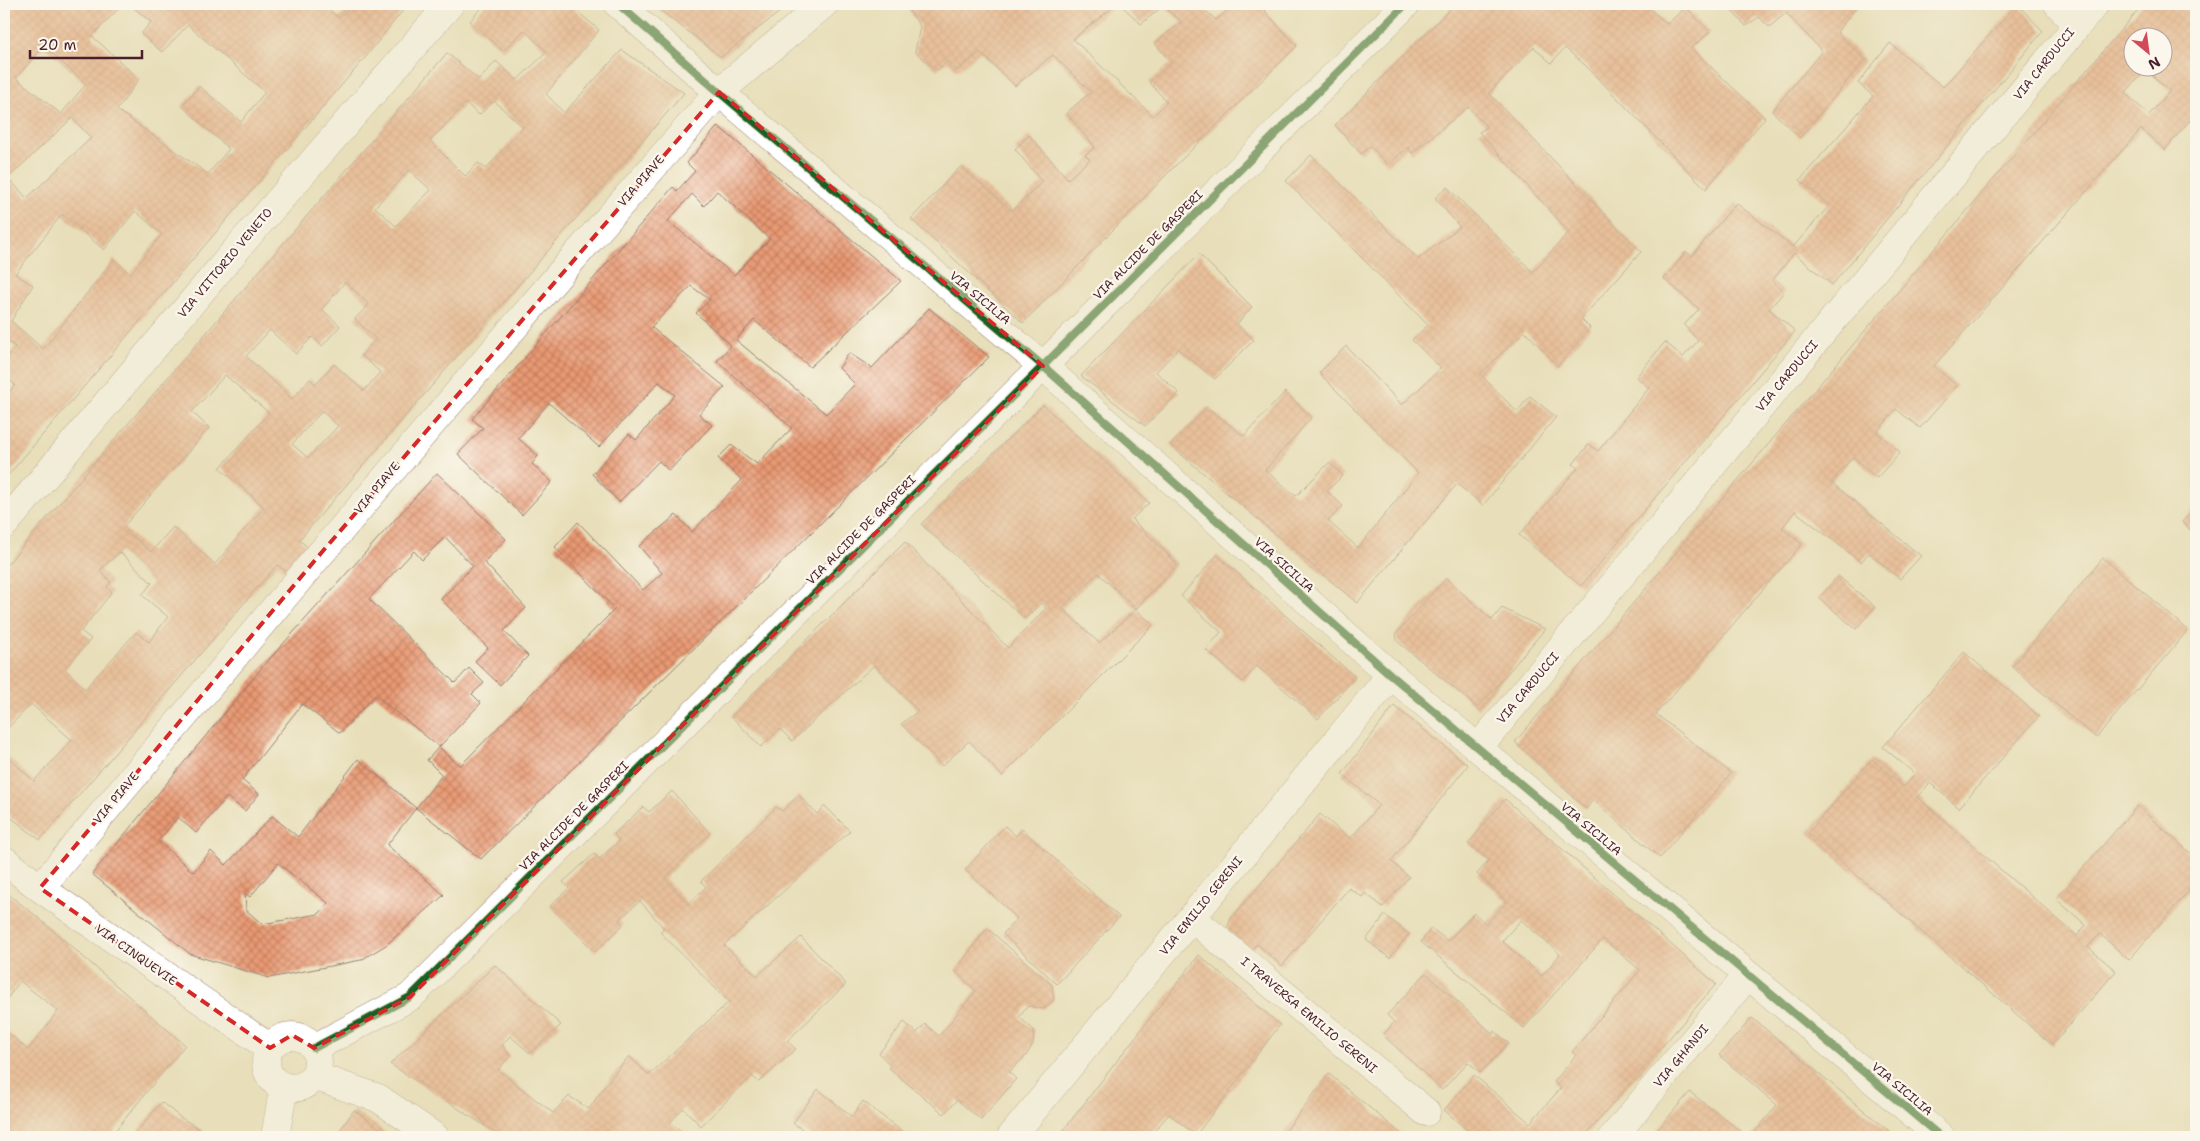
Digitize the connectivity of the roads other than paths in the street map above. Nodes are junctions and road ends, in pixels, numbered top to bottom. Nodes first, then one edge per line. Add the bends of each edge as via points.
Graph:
1 (450, 4) edge
2 (618, 4) edge
3 (824, 4) edge
4 (1406, 4) edge
5 (2058, 4) edge
6 (2086, 14) edge
7 (719, 92) junction
8 (1043, 366) junction
9 (4, 525) edge
10 (1391, 675) junction
11 (1478, 748) junction
12 (4, 860) edge
13 (40, 888) junction
14 (1192, 918) junction
15 (1748, 975) junction
16 (270, 1048) junction
17 (314, 1048) junction
18 (314, 1076) junction
19 (284, 1086) junction
20 (1426, 1112) dead end
21 (275, 1137) edge
22 (435, 1137) edge
23 (1012, 1137) edge
24 (1613, 1137) edge
25 (1941, 1137) edge

1 - 9 street, VIA VITTORIO VENETO via 241,244
2 - 7 street, VIA SICILIA
3 - 7 street, VIA PIAVE
4 - 8 street, VIA ALCIDE DE GASPERI
5 - 6 street
6 - 11 street, VIA CARDUCCI
7 - 8 street, VIA SICILIA
7 - 13 street, VIA PIAVE via 316,559
8 - 10 street, VIA SICILIA
8 - 17 street, VIA ALCIDE DE GASPERI via 410,997
10 - 11 street, VIA SICILIA
10 - 14 street, VIA EMILIO SERENI
11 - 15 street, VIA SICILIA
12 - 13 street, VIA CINQUEVIE
13 - 16 street, VIA CINQUEVIE
14 - 20 street, I TRAVERSA EMILIO SERENI
14 - 23 street, VIA EMILIO SERENI
15 - 24 street, VIA GHANDI
15 - 25 street, VIA SICILIA
16 - 17 street via 292,1035 308,1041
16 - 19 street via 266,1063 268,1070 276,1082
17 - 18 street via 318,1062
18 - 19 street via 300,1086
18 - 22 street via 378,1098
19 - 21 street

